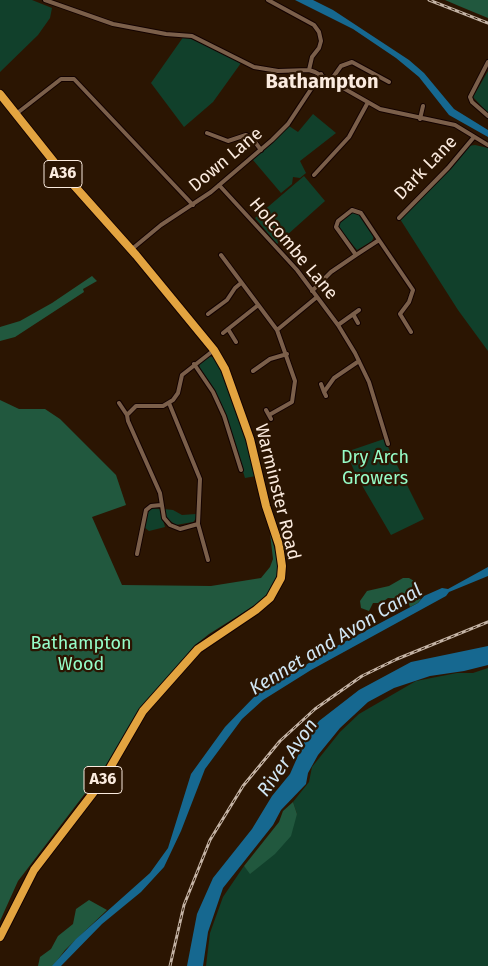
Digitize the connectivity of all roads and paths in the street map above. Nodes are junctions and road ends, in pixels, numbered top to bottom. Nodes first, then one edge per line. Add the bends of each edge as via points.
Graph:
1 (45, 0) edge
2 (268, 0) edge
3 (488, 62) edge
4 (308, 70) junction
5 (321, 74) junction
6 (332, 80) junction
7 (389, 82) dead end
8 (0, 94) edge
9 (367, 104) junction
10 (423, 106) dead end
11 (16, 114) junction
12 (488, 116) edge
13 (420, 119) junction
14 (207, 133) dead end
15 (474, 137) junction
16 (488, 145) edge
17 (261, 150) junction
18 (314, 175) dead end
19 (219, 185) junction
20 (193, 205) junction
21 (399, 218) dead end
22 (379, 240) junction
23 (131, 250) junction
24 (221, 255) dead end
25 (356, 255) junction
26 (241, 284) junction
27 (312, 291) junction
28 (317, 297) junction
29 (257, 306) junction
30 (359, 310) dead end
31 (208, 314) dead end
32 (353, 314) junction
33 (358, 324) dead end
34 (338, 325) junction
35 (228, 329) junction
36 (278, 330) junction
37 (411, 332) dead end
38 (223, 333) dead end
39 (236, 342) dead end
40 (214, 350) junction
41 (287, 354) junction
42 (359, 361) junction
43 (254, 362) dead end
44 (194, 364) junction
45 (258, 368) junction
46 (253, 371) dead end
47 (321, 384) dead end
48 (169, 403) junction
49 (120, 404) dead end
50 (266, 410) dead end
51 (128, 415) junction
52 (388, 444) dead end
53 (240, 470) dead end
54 (161, 505) junction
55 (198, 524) junction
56 (137, 554) dead end
57 (208, 560) dead end
58 (0, 937) edge

1 - 4 street via 113,24 192,36 254,67 278,71
2 - 4 street via 314,25 319,32 319,48
3 - 12 street via 470,98
4 - 5 street
5 - 6 street
5 - 17 street, Down Lane via 288,124
6 - 7 street via 341,66 352,62
6 - 9 street
8 - 11 highway, Warminster Road / A36
9 - 13 street
9 - 18 street via 349,137
10 - 13 street
11 - 20 street via 61,79 74,78
11 - 23 highway, Warminster Road / A36
13 - 15 street via 455,125
14 - 17 street via 228,141 246,135
15 - 16 street
15 - 21 street, Dark Lane
17 - 19 street, Down Lane
19 - 20 street, Down Lane
19 - 27 street, Holcombe Lane via 293,265
20 - 23 street, Down Lane via 161,225
22 - 25 street
22 - 25 street via 361,214 352,210 338,221 336,227
22 - 37 street via 413,290 400,314
23 - 40 highway, Warminster Road / A36
24 - 26 street via 222,262
25 - 27 street via 331,272
26 - 29 street
26 - 31 street
27 - 28 street, Holcombe Lane
28 - 34 street, Holcombe Lane
28 - 36 street
29 - 35 street
29 - 36 street
30 - 32 street
32 - 33 street
32 - 34 street
34 - 42 street, Holcombe Lane
35 - 38 street
35 - 39 street
36 - 41 street
40 - 44 street
40 - 58 highway, Warminster Road / A36 via 225,369 250,439 282,555 282,578 265,603 192,655 143,711 103,780 34,870
41 - 45 street
41 - 50 street via 295,381 292,402 270,417
42 - 47 street via 334,378 325,394
42 - 52 street, Holcombe Lane
43 - 45 street
44 - 48 street via 182,375 176,398
44 - 53 street via 220,408
45 - 46 street
48 - 51 street via 136,406
48 - 55 street via 200,479
49 - 51 street
51 - 54 street via 160,493
54 - 55 street via 167,522 175,528
54 - 56 street via 146,510
55 - 57 street

